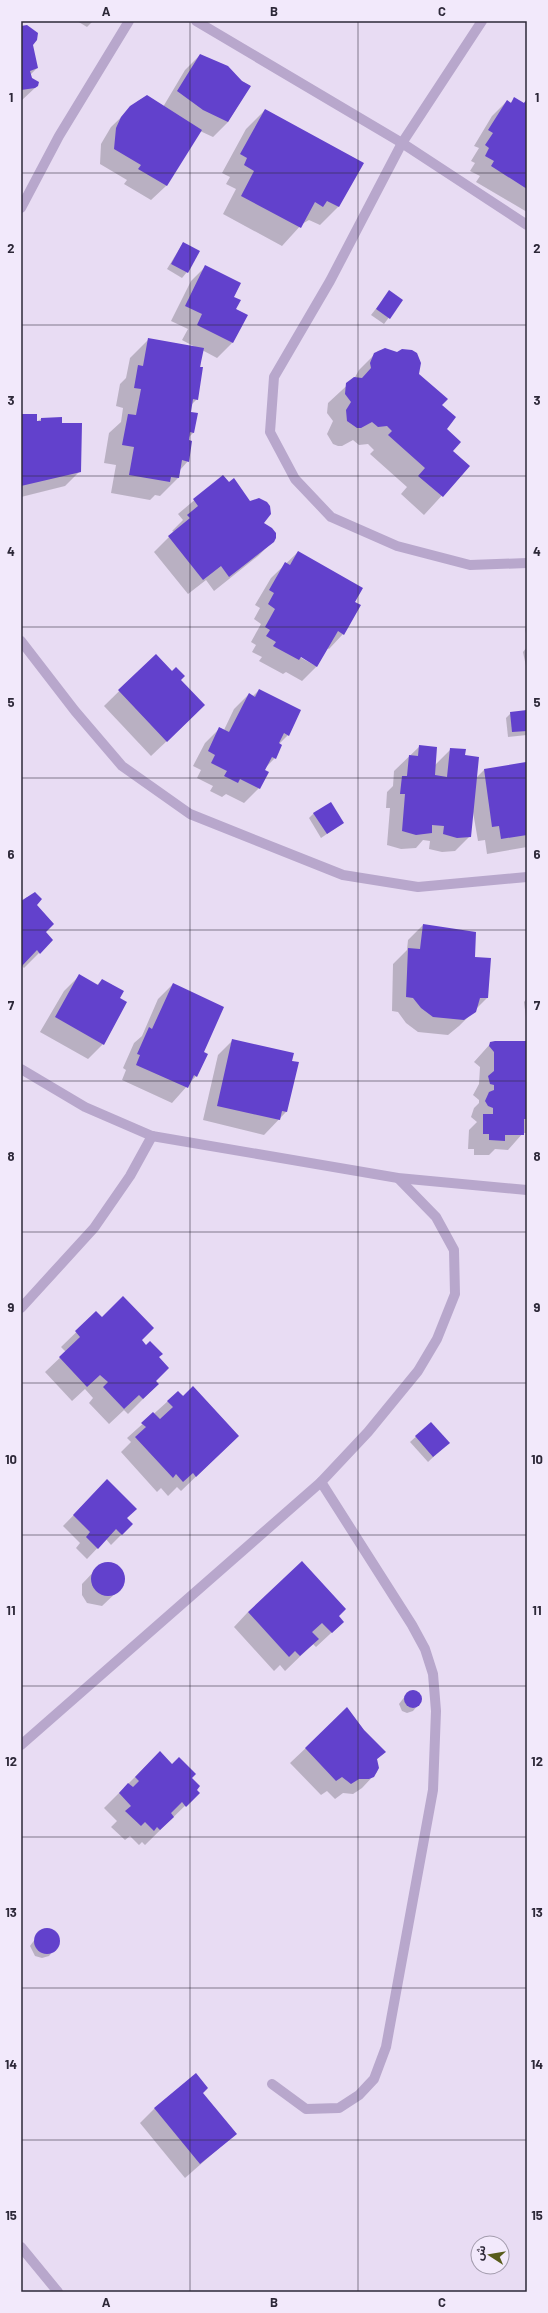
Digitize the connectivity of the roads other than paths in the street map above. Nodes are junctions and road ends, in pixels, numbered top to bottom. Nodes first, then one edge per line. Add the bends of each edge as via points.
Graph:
1 (129, 21) edge
2 (196, 21) edge
3 (482, 21) edge
4 (402, 143) junction
5 (21, 208) edge
6 (527, 225) edge
7 (527, 563) edge
8 (21, 641) edge
9 (527, 876) edge
10 (21, 1069) edge
11 (152, 1136) junction
12 (398, 1178) junction
13 (527, 1190) edge
14 (21, 1308) edge
15 (321, 1482) junction
16 (21, 1745) edge
17 (272, 2084) dead end
18 (21, 2247) edge
19 (58, 2292) edge

1 - 5 street via 59,136
2 - 4 street
3 - 4 street
4 - 6 street
4 - 7 street via 330,281 274,377 270,432 295,479 331,517 397,546 470,565
8 - 9 street via 122,766 190,814 342,875 418,887
10 - 11 street via 85,1107
11 - 12 street
11 - 14 street via 130,1176 94,1228
12 - 13 street
12 - 15 street via 436,1217 454,1250 455,1294 437,1339 418,1371 368,1432
15 - 16 street
15 - 17 street via 400,1603 425,1649 433,1674 436,1711 433,1790 386,2047 374,2079 359,2095 339,2108 306,2109
18 - 19 street

